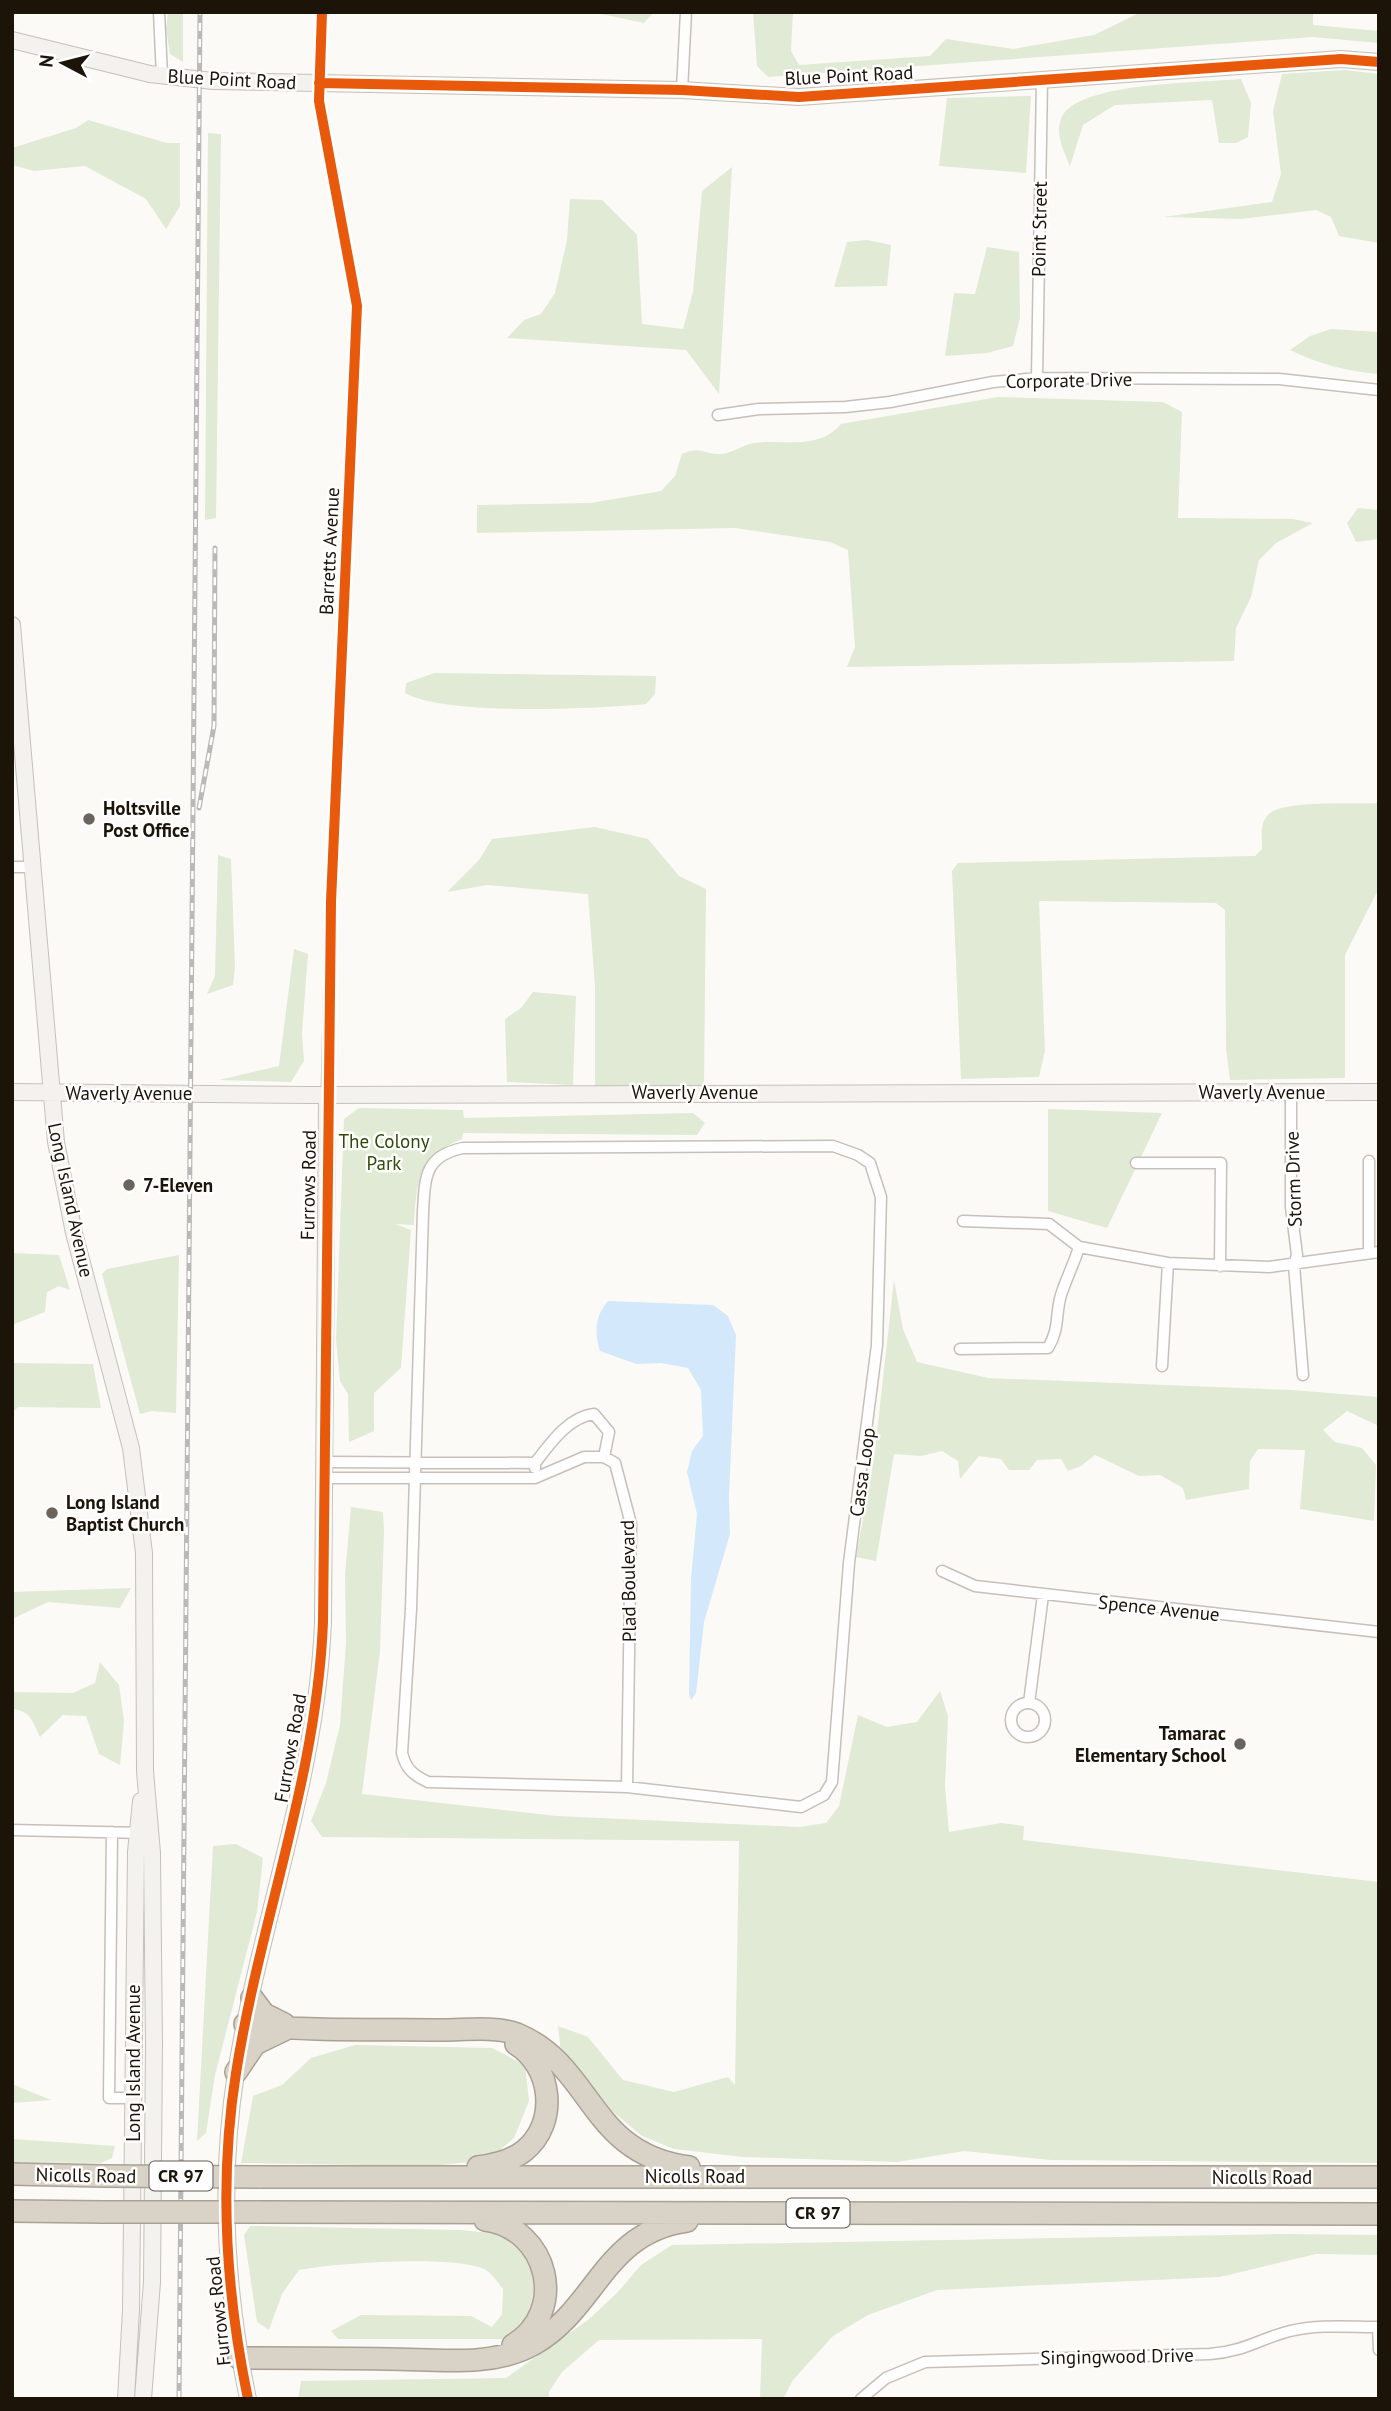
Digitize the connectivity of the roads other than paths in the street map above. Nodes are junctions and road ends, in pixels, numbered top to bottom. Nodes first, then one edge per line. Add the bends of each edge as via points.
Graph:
1 (159, 12) edge
2 (322, 12) edge
3 (686, 12) edge
4 (12, 40) edge
5 (1379, 62) edge
6 (162, 76) junction
7 (1042, 80) junction
8 (319, 83) junction
9 (682, 90) junction
10 (1037, 378) junction
11 (1379, 390) edge
12 (718, 415) dead end
13 (12, 625) edge
14 (12, 867) edge
15 (33, 867) junction
16 (12, 1092) edge
17 (1291, 1092) junction
18 (1379, 1092) edge
19 (50, 1093) junction
20 (327, 1095) junction
21 (1369, 1161) dead end
22 (1136, 1163) dead end
23 (963, 1221) dead end
24 (1079, 1247) junction
25 (1374, 1252) edge
26 (1168, 1263) junction
27 (1294, 1265) junction
28 (1220, 1266) junction
29 (960, 1349) dead end
30 (1162, 1366) dead end
31 (1303, 1375) dead end
32 (604, 1457) junction
33 (415, 1462) junction
34 (535, 1463) junction
35 (324, 1470) junction
36 (535, 1478) junction
37 (415, 1479) junction
38 (942, 1571) dead end
39 (1043, 1595) junction
40 (1379, 1632) edge
41 (1029, 1703) dead end
42 (627, 1787) junction
43 (12, 1830) edge
44 (112, 1832) junction
45 (144, 1833) junction
46 (251, 1998) junction
47 (245, 2024) junction
48 (292, 2028) junction
49 (481, 2030) junction
50 (236, 2072) junction
51 (132, 2098) junction
52 (12, 2174) edge
53 (411, 2176) junction
54 (785, 2176) junction
55 (1379, 2177) edge
56 (12, 2211) edge
57 (410, 2212) junction
58 (801, 2213) junction
59 (1379, 2214) edge
60 (1379, 2327) edge
61 (1379, 2350) edge
62 (489, 2357) junction
63 (239, 2358) junction
64 (126, 2399) edge
65 (143, 2399) edge
66 (248, 2399) edge
67 (861, 2399) edge

1 - 6 street
2 - 8 street, Barretts Avenue
3 - 9 street
4 - 6 street, Blue Point Road
5 - 7 street, Blue Point Road via 1340,59
6 - 8 street, Blue Point Road
7 - 9 street, Blue Point Road via 799,97
7 - 10 street, Point Street
8 - 9 street, Blue Point Road
8 - 20 street, Barretts Avenue via 357,306
10 - 11 street, Corporate Drive via 1279,379
10 - 12 street, Corporate Drive via 890,402
13 - 15 street, Long Island Avenue
14 - 15 street
15 - 19 street, Long Island Avenue
16 - 19 street, Waverly Avenue
17 - 18 street, Waverly Avenue
17 - 20 street, Waverly Avenue
17 - 27 street, Storm Drive
19 - 20 street, Waverly Avenue
19 - 45 street, Long Island Avenue via 69,1211 125,1418 138,1491 146,1572
20 - 35 street, Furrows Road
21 - 25 street
22 - 28 street via 1221,1163
23 - 24 street via 1049,1224
24 - 26 street
24 - 29 street via 1061,1295 1058,1332 1048,1348
25 - 27 street
26 - 28 street
26 - 30 street
27 - 28 street
27 - 31 street, Storm Drive
32 - 34 street via 609,1432 594,1415 585,1415 563,1429
32 - 36 street via 584,1457
32 - 42 street, Plad Boulevard via 615,1463 631,1524
33 - 34 street
33 - 35 street
33 - 37 street, Cassa Loop
33 - 42 street, Cassa Loop via 425,1176 437,1158 463,1148 833,1146 870,1163 881,1197 877,1345 849,1563 832,1782 824,1795 801,1807
34 - 36 street
35 - 37 street
35 - 46 street, Furrows Road via 323,1622 315,1715
36 - 37 street
37 - 42 street, Cassa Loop via 405,1766 428,1782
38 - 39 street, Spence Avenue via 975,1587
39 - 40 street, Spence Avenue
39 - 41 street
43 - 44 street
44 - 45 street
44 - 51 street via 109,2098
45 - 51 street, Long Island Avenue
45 - 65 street, Long Island Avenue via 153,2221
46 - 47 street, Furrows Road
46 - 48 highway via 264,2014
47 - 48 highway
47 - 50 street, Furrows Road
48 - 49 highway
48 - 50 highway via 255,2044
49 - 53 highway via 523,2048 541,2072 547,2101 538,2134 522,2152 501,2163
49 - 54 highway via 506,2031 540,2047 566,2071 614,2134 653,2158 691,2167
50 - 63 street, Furrows Road via 228,2223
51 - 64 street, Long Island Avenue via 131,2333
52 - 53 highway, Nicolls Road / CR 97, bridge
53 - 54 highway, Nicolls Road / CR 97
54 - 55 highway, Nicolls Road / CR 97
56 - 57 highway, Nicolls Road / CR 97, bridge
57 - 58 highway, Nicolls Road / CR 97
57 - 62 highway via 500,2223 522,2234 538,2254 546,2288 541,2316 520,2341
58 - 59 highway, Nicolls Road / CR 97
58 - 62 highway via 688,2221 652,2230 612,2259 554,2330 520,2351
60 - 61 street
60 - 67 street, Singingwood Drive via 1312,2327 1238,2352 925,2362 886,2378
62 - 63 highway
63 - 66 street, Furrows Road

